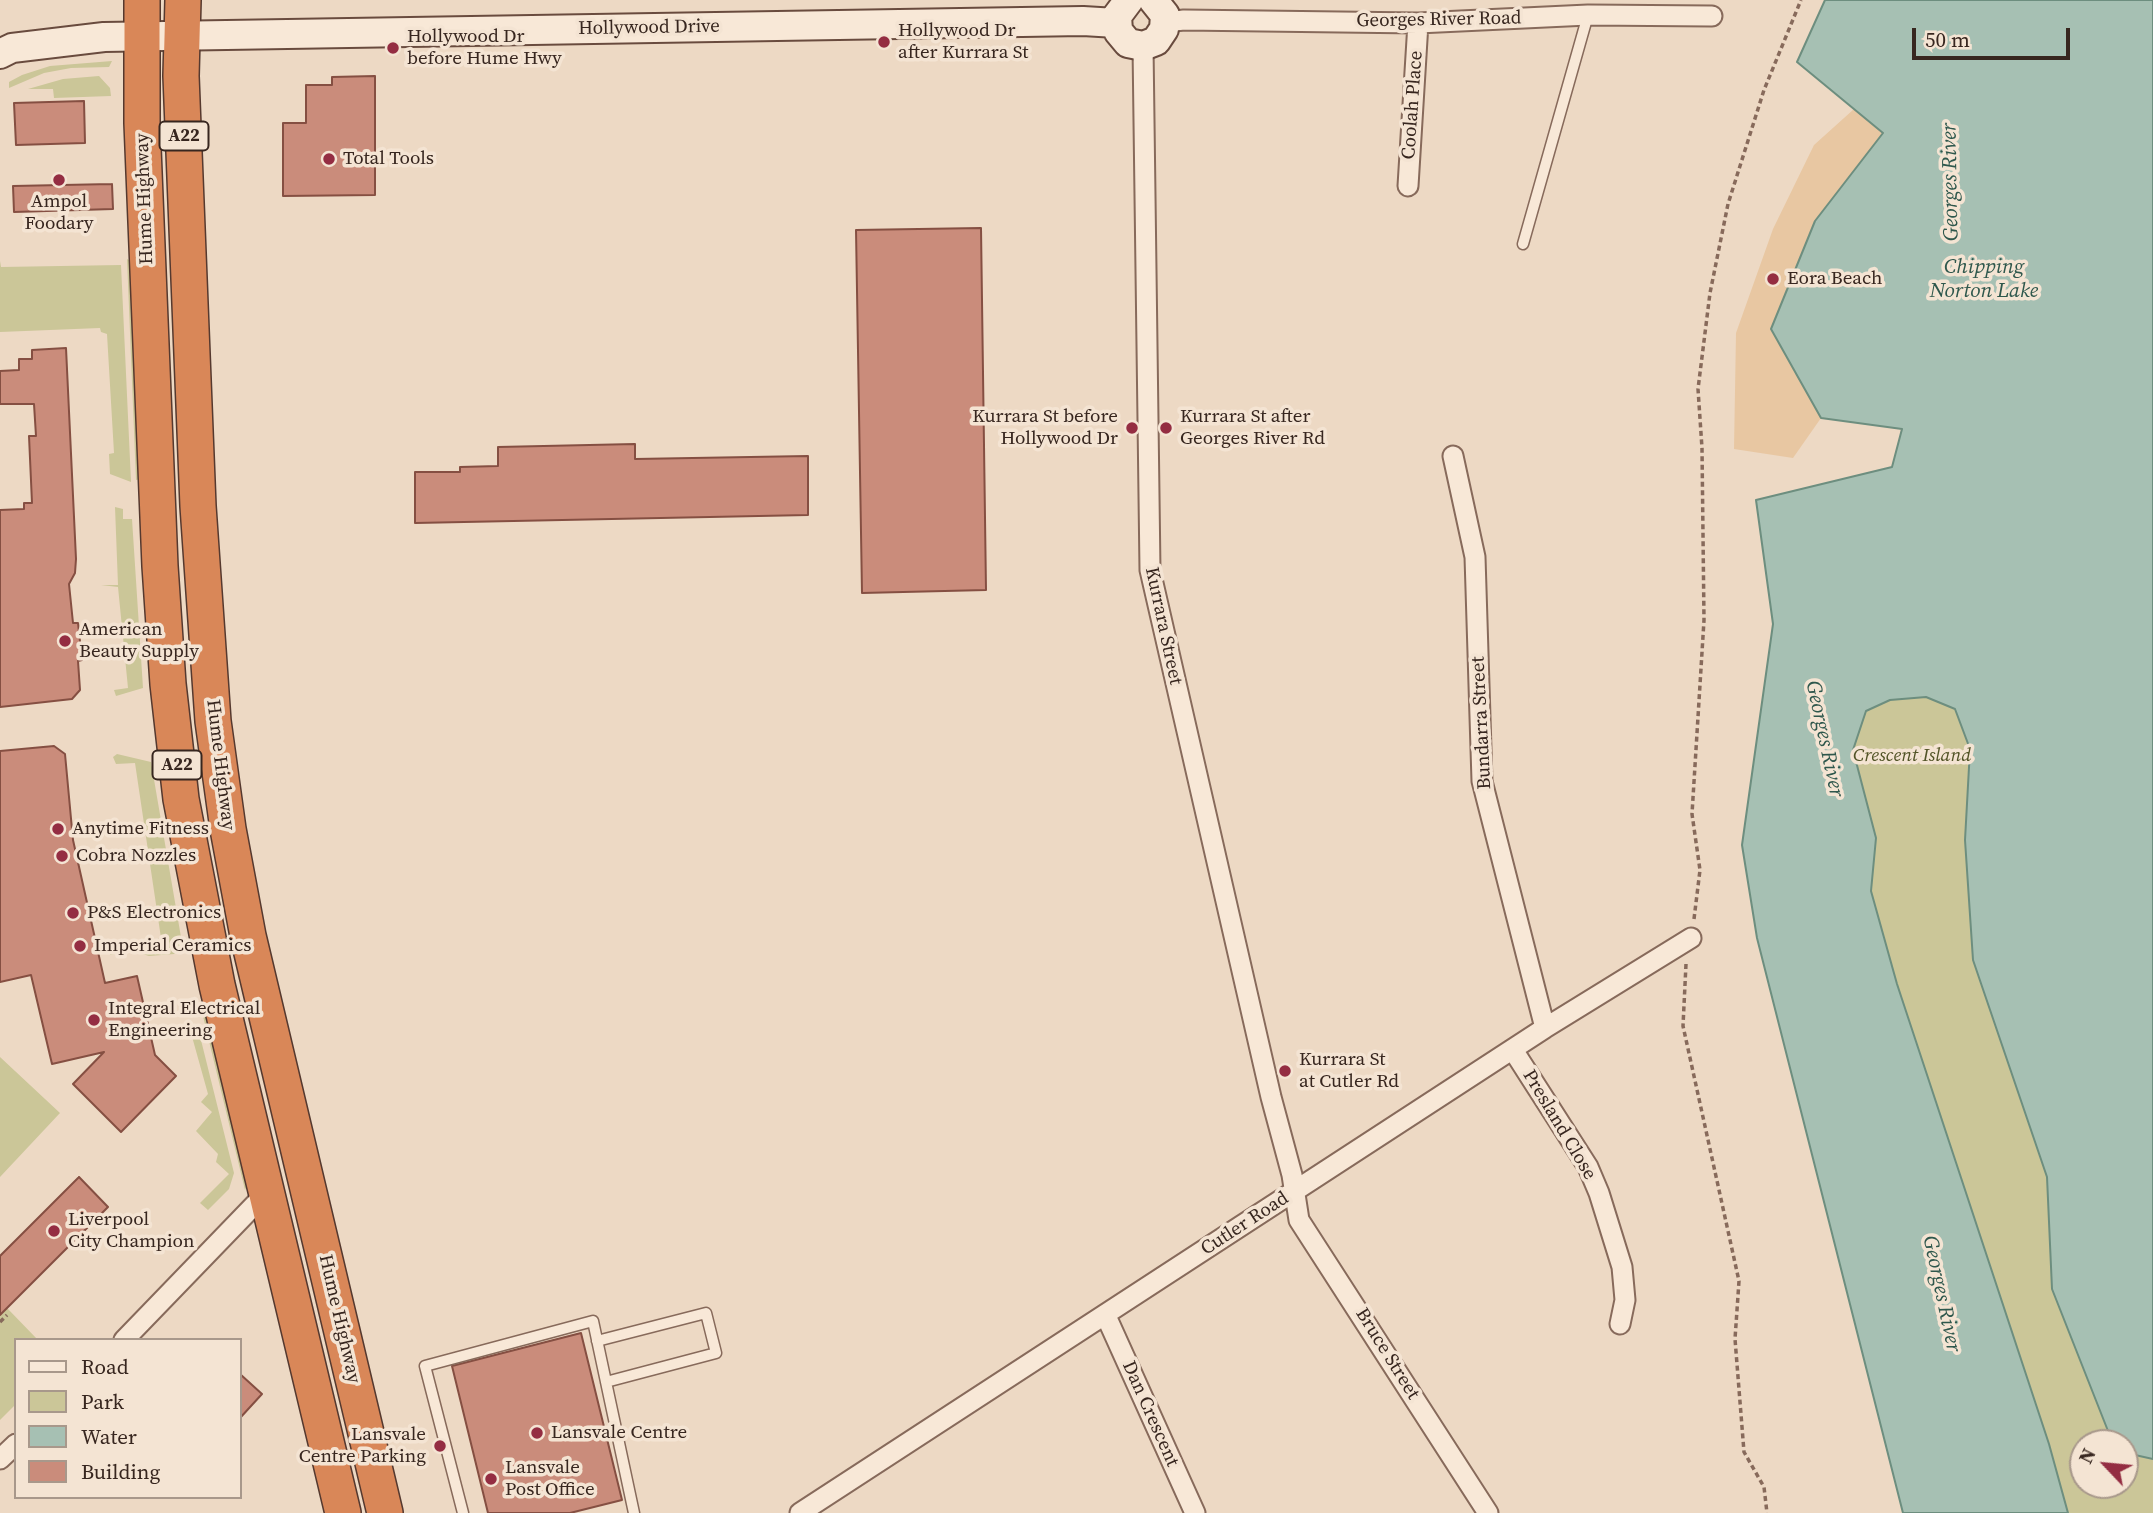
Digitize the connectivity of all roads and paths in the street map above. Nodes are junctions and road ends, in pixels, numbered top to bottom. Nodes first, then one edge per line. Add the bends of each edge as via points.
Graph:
1 (142, 0) edge
2 (183, 0) edge
3 (1801, 0) edge
4 (1159, 11) edge
5 (1122, 12) edge
6 (1588, 15) junction
7 (1712, 16) dead end
8 (1418, 23) junction
9 (182, 35) junction
10 (142, 37) junction
11 (1143, 46) junction
12 (0, 54) edge
13 (1408, 186) dead end
14 (1523, 244) dead end
15 (1453, 456) dead end
16 (1691, 938) junction
17 (1545, 1028) junction
18 (1513, 1050) junction
19 (1293, 1192) junction
20 (265, 1194) junction
21 (7, 1315) dead end
22 (1105, 1316) junction
23 (0, 1322) edge
24 (1620, 1324) dead end
25 (126, 1338) edge
26 (597, 1341) junction
27 (606, 1382) junction
28 (14, 1446) edge
29 (0, 1459) edge
30 (343, 1513) edge
31 (385, 1513) edge
32 (463, 1513) edge
33 (634, 1513) edge
34 (800, 1513) edge
35 (1195, 1513) edge
36 (1489, 1513) edge
37 (1767, 1513) edge

1 - 10 highway, Hume Highway / A22
2 - 9 highway, Hume Highway / A22
3 - 16 path via 1764,90 1728,204 1710,293 1698,389 1704,620 1692,814 1700,870
4 - 8 street, Georges River Road via 1184,20
4 - 11 street via 1156,41
5 - 9 street, Hollywood Drive via 1069,21
5 - 11 street via 1128,43
6 - 7 street, Georges River Road
6 - 8 street, Georges River Road
6 - 14 lane
8 - 13 street, Coolah Place
9 - 10 street, Hollywood Drive
9 - 31 highway, Hume Highway / A22 via 199,533 213,721 248,936
10 - 12 street, Hollywood Drive via 74,39
10 - 20 highway, Hume Highway / A22 via 160,566 175,752 202,915
11 - 19 street, Kurrara Street via 1150,570 1293,1175
15 - 17 street, Bundarra Street via 1475,557 1482,781
16 - 17 street, Cutler Road
16 - 37 path via 1683,986 1683,1026 1739,1282 1735,1339 1744,1452 1764,1487
17 - 18 street, Cutler Road
18 - 19 street, Cutler Road
18 - 24 street, Presland Close via 1588,1167 1599,1193 1622,1267 1625,1300
19 - 22 street, Cutler Road
19 - 36 street, Bruce Street via 1299,1220
20 - 25 street
20 - 30 highway, Hume Highway / A22
21 - 23 path
22 - 34 street, Cutler Road
22 - 35 street, Dan Crescent
26 - 27 lane
26 - 27 lane via 706,1313 716,1353
26 - 32 lane via 593,1321 425,1366
27 - 33 lane
28 - 29 street

